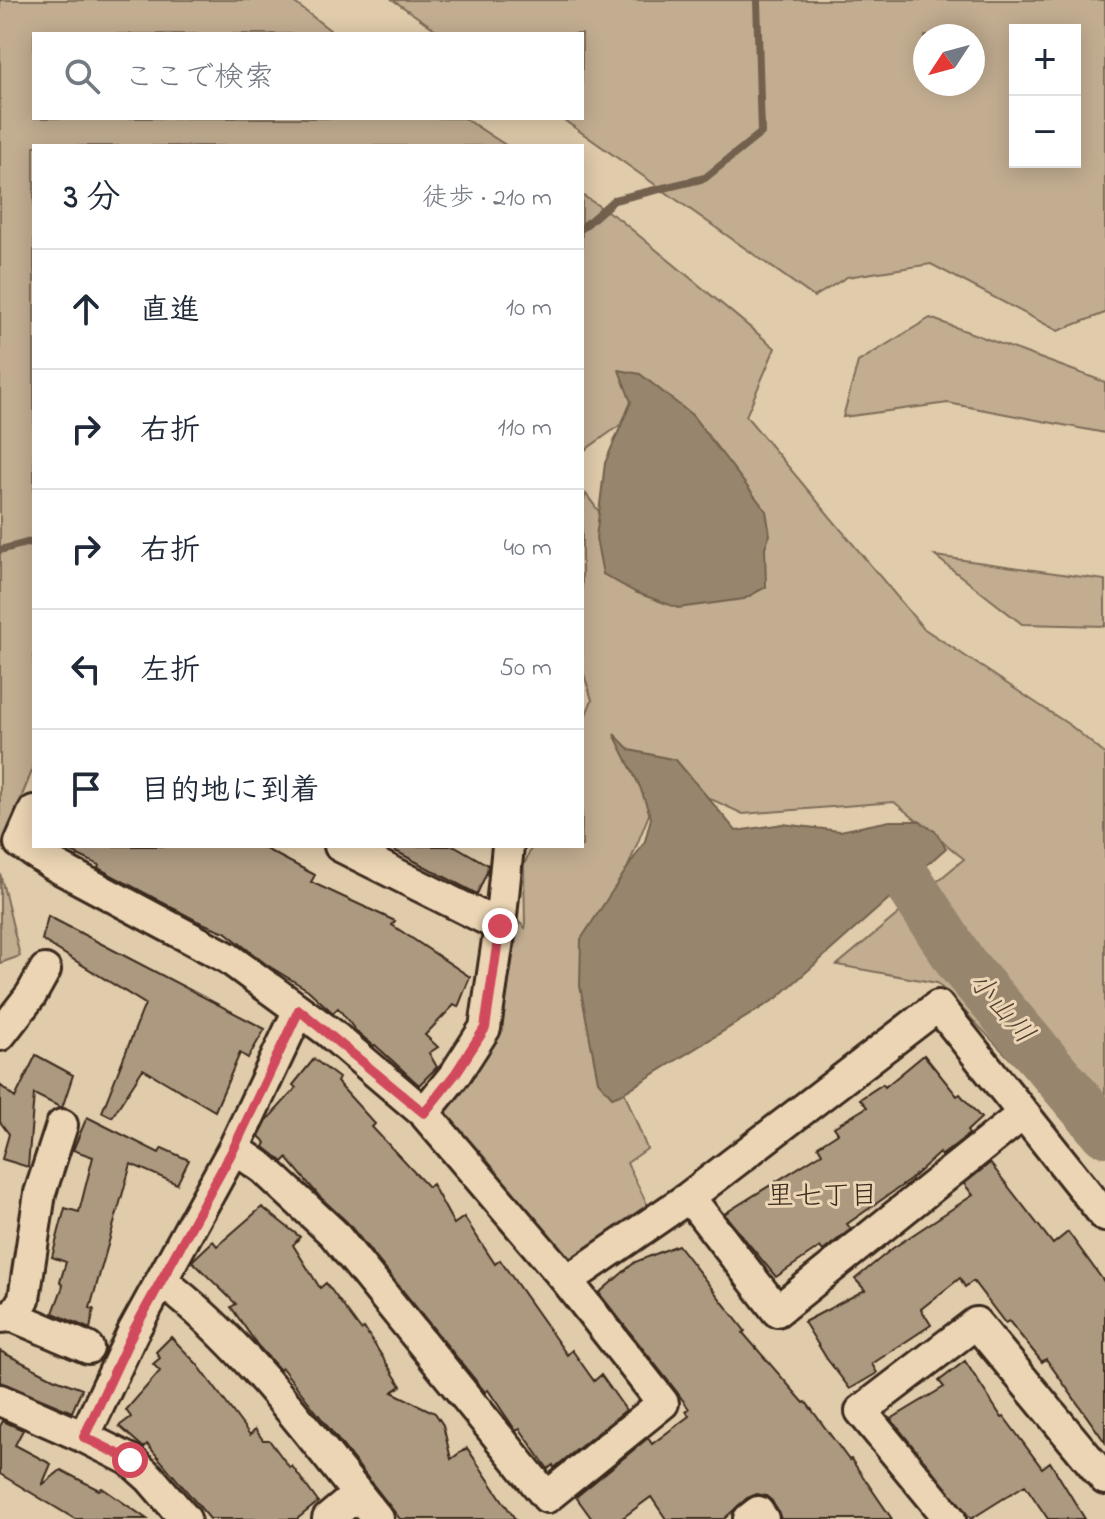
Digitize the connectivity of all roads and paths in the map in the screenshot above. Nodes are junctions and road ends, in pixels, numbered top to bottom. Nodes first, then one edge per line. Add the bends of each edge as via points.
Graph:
1 (32, 816) edge
2 (344, 848) edge
3 (508, 848) edge
4 (500, 926) junction
5 (45, 970) dead end
6 (299, 1010) junction
7 (0, 1035) edge
8 (424, 1113) junction
9 (1023, 1114) junction
10 (62, 1125) dead end
11 (234, 1148) junction
12 (689, 1197) junction
13 (1105, 1216) edge
14 (567, 1281) junction
15 (163, 1282) junction
16 (7, 1317) edge
17 (88, 1348) dead end
18 (0, 1400) edge
19 (84, 1437) junction
20 (1105, 1479) edge
21 (358, 1494) junction
22 (185, 1519) edge
23 (328, 1519) edge
24 (378, 1519) edge
25 (749, 1519) edge
26 (763, 1519) edge
27 (950, 1519) edge

1 - 6 street via 20,843 228,958
2 - 4 street
3 - 4 street
4 - 8 street via 485,1028
5 - 7 street
6 - 8 street
6 - 11 street
8 - 14 street
9 - 12 street via 938,1006
9 - 12 street via 777,1311
9 - 13 street
10 - 16 street via 40,1193 24,1299
11 - 14 street via 333,1233 547,1497 663,1403
11 - 15 street
12 - 14 street
15 - 19 street via 133,1332
15 - 21 street via 236,1348
16 - 17 street
18 - 19 street
19 - 22 street via 130,1460
20 - 27 street via 976,1323 861,1411
21 - 23 street
21 - 24 street
25 - 26 street via 758,1512

